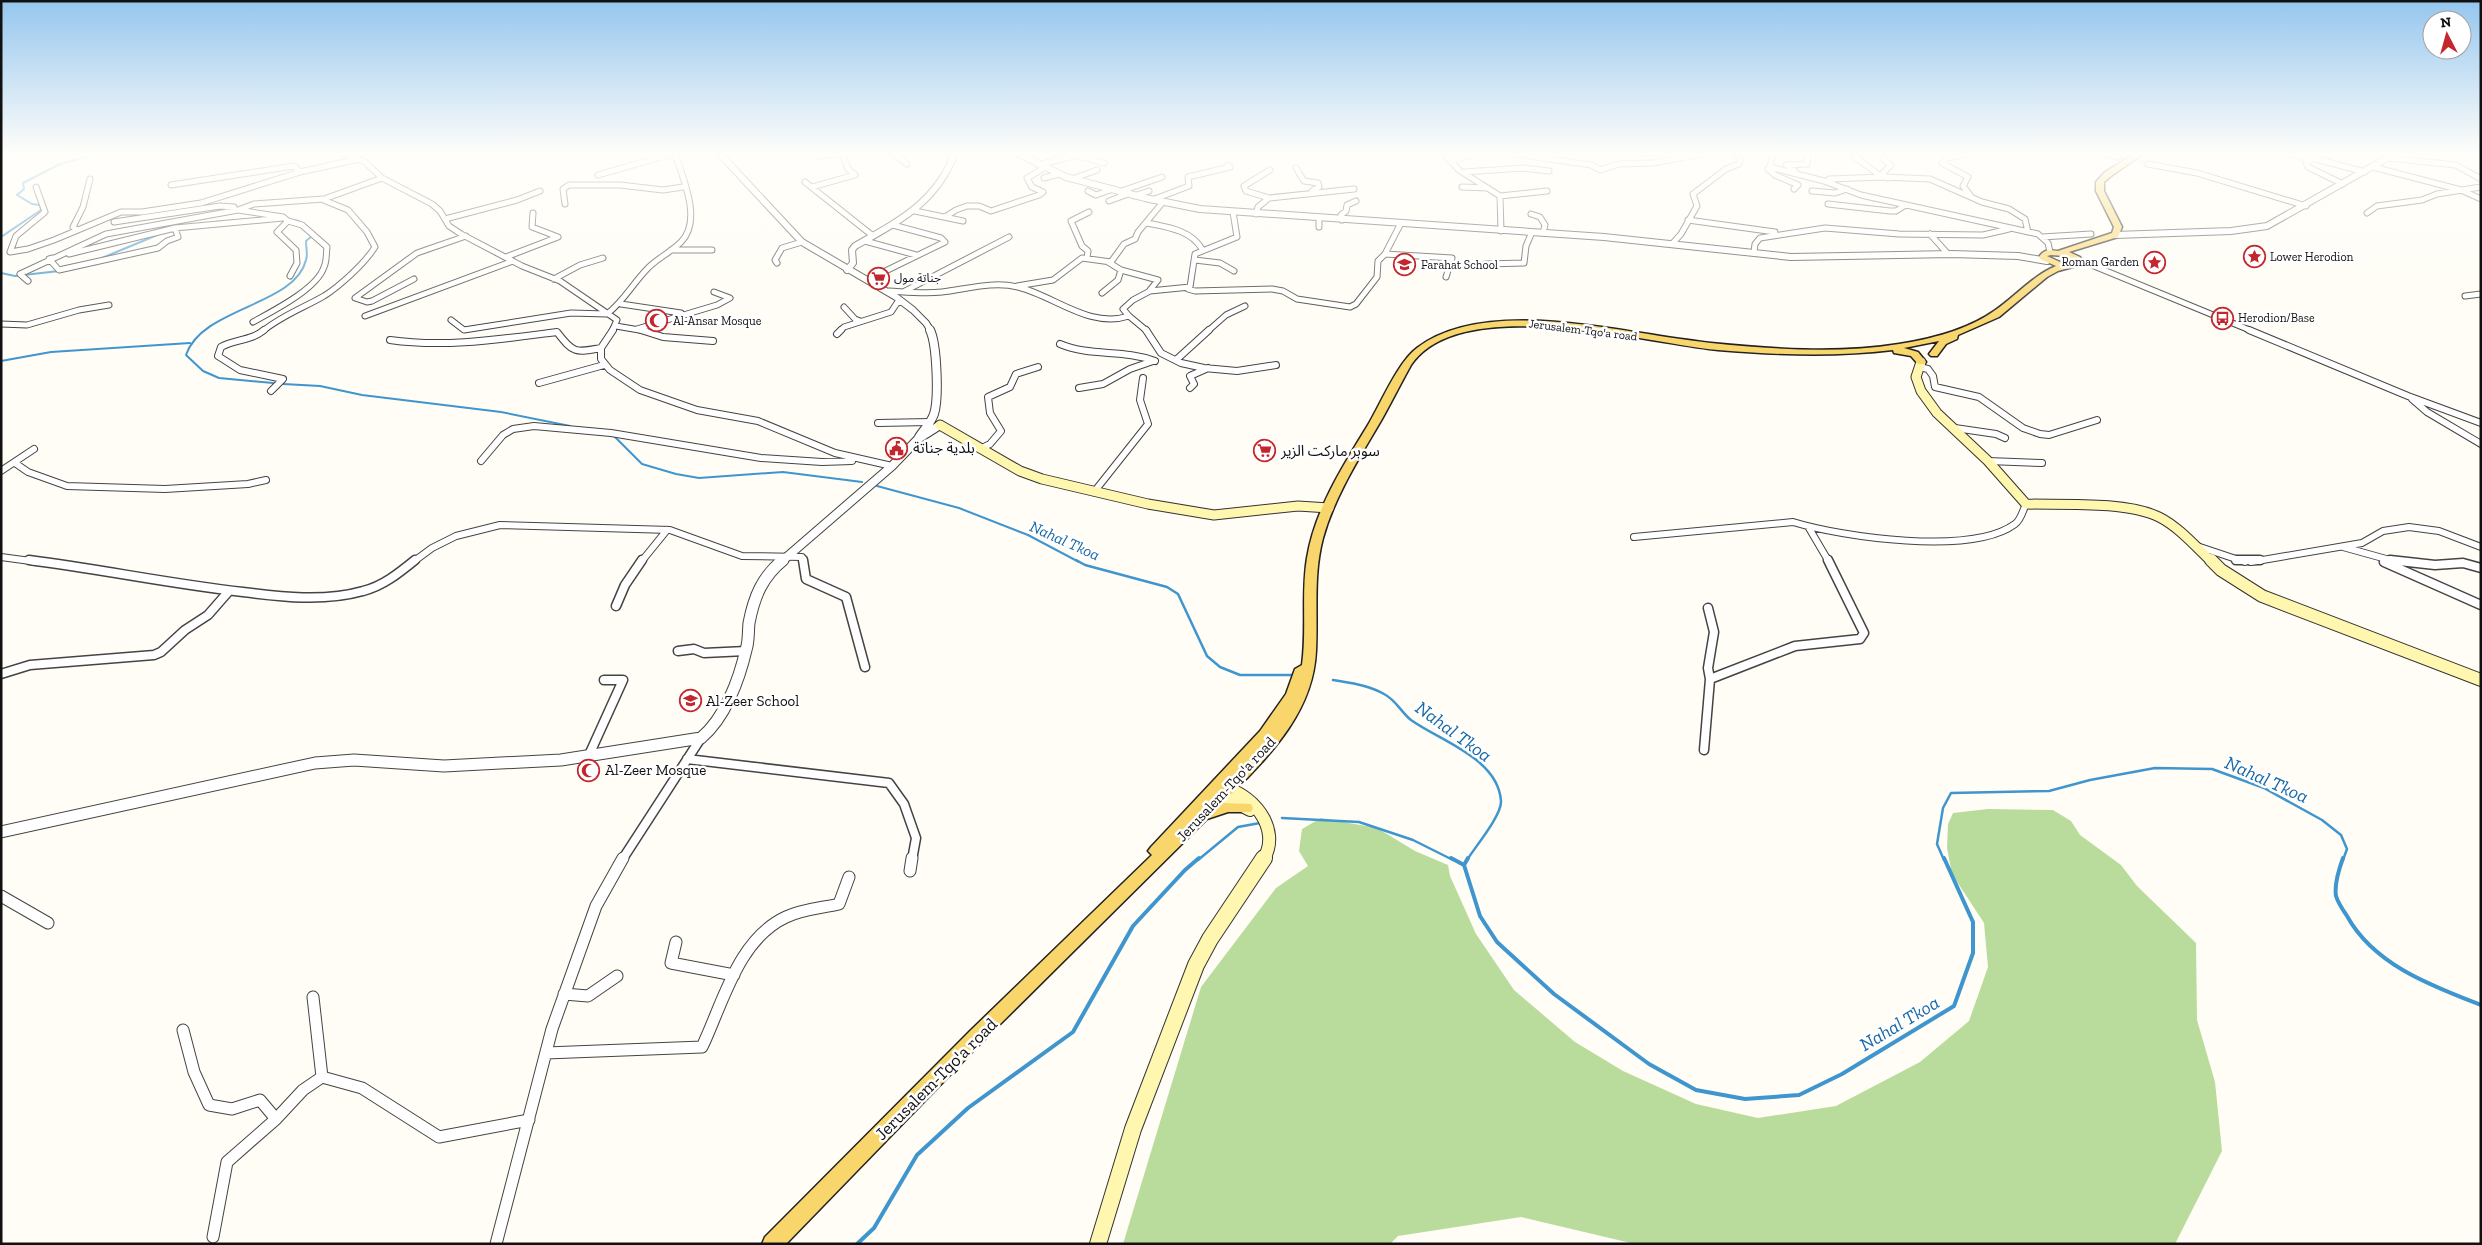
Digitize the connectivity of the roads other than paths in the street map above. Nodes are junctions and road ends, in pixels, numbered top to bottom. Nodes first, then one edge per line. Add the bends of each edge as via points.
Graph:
1 (45, 211) edge
2 (81, 211) edge
3 (128, 211) edge
4 (129, 211) edge
5 (148, 211) edge
6 (186, 211) edge
7 (224, 211) edge
8 (253, 211) edge
9 (348, 211) edge
10 (438, 211) edge
11 (475, 211) edge
12 (690, 211) edge
13 (773, 211) edge
14 (842, 211) edge
15 (915, 211) joint
16 (951, 211) edge
17 (1156, 211) edge
18 (1227, 211) edge
19 (1257, 211) edge
20 (1346, 211) edge
21 (1501, 211) edge
22 (1694, 211) edge
23 (1927, 211) edge
24 (2012, 211) edge
25 (2110, 211) edge
26 (2297, 211) edge
27 (2370, 211) edge
28 (1089, 212) dead end
29 (1233, 212) junction
30 (533, 213) dead end
31 (2367, 213) dead end
32 (1256, 214) junction
33 (1531, 214) dead end
34 (945, 217) junction
35 (1318, 218) junction
36 (445, 219) junction
37 (286, 220) junction
38 (1342, 220) junction
39 (1688, 220) junction
40 (963, 221) dead end
41 (114, 222) dead end
42 (1147, 222) junction
43 (1401, 224) junction
44 (893, 226) junction
45 (1319, 227) dead end
46 (175, 228) junction
47 (2009, 229) junction
48 (76, 230) junction
49 (1502, 231) junction
50 (1532, 232) junction
51 (1543, 232) junction
52 (2028, 232) junction
53 (1785, 234) junction
54 (1930, 234) junction
55 (2090, 234) dead end
56 (2115, 235) junction
57 (466, 236) junction
58 (873, 236) junction
59 (2042, 237) junction
60 (1009, 238) dead end
61 (865, 241) junction
62 (802, 242) junction
63 (1672, 244) junction
64 (1202, 249) junction
65 (671, 250) junction
66 (712, 250) dead end
67 (1754, 252) junction
68 (1385, 254) junction
69 (1948, 254) junction
70 (916, 255) junction
71 (2050, 255) junction
72 (506, 257) junction
73 (603, 258) dead end
74 (1087, 258) junction
75 (49, 259) junction
76 (2071, 259) junction
77 (1195, 260) junction
78 (513, 261) junction
79 (777, 262) dead end
80 (1108, 262) junction
81 (1485, 264) dead end
82 (848, 270) junction
83 (1122, 270) junction
84 (1234, 271) dead end
85 (2046, 273) junction
86 (290, 276) dead end
87 (1446, 277) dead end
88 (554, 278) junction
89 (414, 279) dead end
90 (868, 280) junction
91 (28, 281) dead end
92 (1017, 286) junction
93 (1188, 289) junction
94 (1150, 290) junction
95 (889, 291) junction
96 (714, 292) dead end
97 (907, 292) junction
98 (1102, 293) dead end
99 (2481, 294) edge
100 (2465, 296) dead end
101 (901, 301) junction
102 (621, 304) junction
103 (109, 305) dead end
104 (1245, 306) dead end
105 (844, 307) dead end
106 (683, 313) junction
107 (607, 314) junction
108 (365, 316) dead end
109 (1129, 316) junction
110 (451, 320) dead end
111 (860, 321) junction
112 (253, 322) dead end
113 (1980, 323) junction
114 (1, 324) edge
115 (616, 326) junction
116 (637, 329) junction
117 (837, 334) dead end
118 (390, 340) dead end
119 (713, 341) dead end
120 (1918, 343) junction
121 (1060, 344) dead end
122 (601, 348) junction
123 (1785, 351) junction
124 (1934, 354) junction
125 (1163, 356) junction
126 (1176, 360) junction
127 (1154, 361) junction
128 (1920, 364) junction
129 (604, 365) junction
130 (1276, 365) dead end
131 (1038, 367) dead end
132 (1208, 368) junction
133 (1144, 378) dead end
134 (539, 383) dead end
135 (1079, 388) dead end
136 (1190, 388) dead end
137 (271, 391) dead end
138 (2408, 396) junction
139 (934, 414) junction
140 (2097, 420) dead end
141 (878, 423) dead end
142 (2481, 423) edge
143 (940, 425) junction
144 (928, 428) junction
145 (1955, 428) junction
146 (954, 435) junction
147 (2005, 438) dead end
148 (2481, 444) edge
149 (980, 449) junction
150 (34, 450) dead end
151 (481, 460) dead end
152 (858, 460) junction
153 (1988, 461) junction
154 (15, 463) junction
155 (2042, 464) dead end
156 (892, 466) junction
157 (1, 467) edge
158 (1, 471) edge
159 (266, 480) dead end
160 (1094, 492) junction
161 (2026, 504) junction
162 (1329, 508) junction
163 (1809, 528) junction
164 (667, 530) junction
165 (1634, 537) dead end
166 (2197, 546) junction
167 (2343, 547) junction
168 (2481, 547) edge
169 (790, 556) junction
170 (1, 557) edge
171 (2380, 560) junction
172 (2481, 568) edge
173 (229, 591) junction
174 (2481, 605) edge
175 (616, 606) dead end
176 (1708, 608) dead end
177 (678, 651) dead end
178 (746, 651) junction
179 (865, 667) dead end
180 (1, 674) edge
181 (1710, 679) junction
182 (604, 680) dead end
183 (2481, 680) edge
184 (701, 738) junction
185 (1704, 750) dead end
186 (589, 755) junction
187 (687, 759) junction
188 (1222, 790) junction
189 (1246, 808) junction
190 (1200, 818) junction
191 (1264, 819) junction
192 (1, 832) edge
193 (910, 871) dead end
194 (849, 877) dead end
195 (1, 896) edge
196 (1100, 914) junction
197 (48, 923) dead end
198 (676, 942) dead end
199 (734, 975) junction
200 (616, 976) dead end
201 (564, 994) junction
202 (313, 997) dead end
203 (183, 1030) dead end
204 (546, 1053) junction
205 (322, 1077) junction
206 (276, 1119) junction
207 (529, 1120) junction
208 (214, 1237) dead end
209 (496, 1244) edge
210 (772, 1244) edge
211 (1098, 1244) edge

1 - 48 street via 16,236 10,252 28,249
2 - 48 street via 72,227
3 - 48 street
4 - 5 street
6 - 41 street
7 - 75 street via 120,230
8 - 37 street
9 - 137 street via 370,235 375,247 368,256 325,295 275,321 254,338 221,347 218,356 240,372 283,380
10 - 36 street
11 - 36 street
12 - 65 street via 691,228 685,239
13 - 62 street
14 - 58 street
15 - 34 street
15 - 44 street
16 - 34 street
17 - 42 street
18 - 29 street
19 - 32 street
20 - 38 street via 1341,215
21 - 49 street
22 - 39 street
23 - 47 street
24 - 52 street via 2026,220
25 - 56 main road via 2118,227
26 - 56 street via 2280,221 2252,229
27 - 31 street
28 - 74 street via 1071,221 1082,246 1088,251
29 - 32 street
29 - 64 street via 1237,237
30 - 72 street via 532,227 558,237
32 - 35 street
33 - 51 street via 1540,217 1545,225
34 - 40 street
35 - 38 street
35 - 45 street
36 - 57 street via 449,226
37 - 46 street
37 - 86 street via 277,232 296,250 297,263
37 - 112 street via 302,225 328,247 325,268 279,307
38 - 43 street
39 - 53 street
39 - 63 street
42 - 64 street via 1188,235 1200,243
42 - 80 street via 1135,239 1124,244 1114,260
43 - 49 street
43 - 68 street
44 - 58 street
44 - 70 street via 945,240
46 - 75 street
46 - 75 street via 178,238 167,241 162,247 60,270
47 - 52 street
47 - 54 street via 1983,235
49 - 50 street
50 - 51 street
50 - 81 street via 1524,263
51 - 63 street
52 - 59 street
53 - 54 street via 1825,228
53 - 67 street via 1760,238
54 - 69 street
55 - 59 street
56 - 76 main road, Jerusalem-Tqo'a road
57 - 72 street
57 - 89 street via 417,253 355,298 372,301
58 - 61 street
59 - 71 street via 2048,243
60 - 97 street
61 - 70 street
61 - 82 street via 852,250 853,263
62 - 79 street via 782,248 775,260
62 - 82 street
63 - 67 street
64 - 77 street via 1195,254
65 - 66 street
65 - 102 street via 646,269
67 - 69 street via 1828,258
68 - 87 street via 1452,258
68 - 93 street via 1378,261 1377,277 1350,307 1297,299 1272,289 1233,292
69 - 71 street
70 - 90 street
71 - 76 main road
71 - 76 main road
71 - 85 main road
72 - 78 street
73 - 88 street
74 - 80 street
74 - 92 street via 1082,258 1053,280
75 - 91 street via 20,274
76 - 85 main road, Jerusalem-Tqo'a road
76 - 138 street
77 - 84 street via 1220,263
77 - 93 street
78 - 88 street
78 - 108 street
80 - 83 street
82 - 90 street
83 - 94 street via 1158,280
83 - 98 street via 1118,280
85 - 113 main road, Jerusalem-Tqo'a road via 2006,308
88 - 107 street
90 - 95 street
92 - 97 street via 941,293
92 - 109 street via 1096,319 1113,320
93 - 94 street
94 - 109 street via 1125,306 1123,309
95 - 97 street
95 - 101 street
96 - 106 street via 730,298 706,310
97 - 101 street via 899,294
99 - 100 street
101 - 111 street via 891,312
101 - 139 street via 916,312 934,337
102 - 106 street
102 - 107 street
103 - 114 street via 27,325
104 - 126 street via 1226,315
105 - 111 street
106 - 116 street via 659,324
107 - 110 street via 585,310 464,330
107 - 115 street via 617,320
109 - 125 street via 1145,328
111 - 117 street via 844,327
113 - 120 main road, Jerusalem-Tqo'a road
113 - 124 main road via 1978,328 1943,342
115 - 116 street
115 - 122 street
116 - 119 street via 662,337
118 - 122 street via 420,344 465,342 558,332 570,349 578,352
120 - 123 main road, Jerusalem-Tqo'a road via 1855,350
120 - 124 main road
120 - 128 main road via 1926,355
121 - 127 street via 1093,355 1130,353
122 - 129 street
123 - 128 main road via 1800,354 1902,351 1920,357
123 - 162 main road, Jerusalem-Tqo'a road via 1708,347 1544,323 1489,325 1437,339 1415,354
124 - 128 main road
125 - 126 street
125 - 127 street
126 - 132 street
127 - 135 street via 1130,369 1103,384
128 - 140 street via 1933,376 1935,387 1975,395 2041,436
128 - 145 main road via 1916,378 1919,386 1937,412
129 - 134 street
129 - 152 street via 640,390 669,402 758,421
130 - 132 street via 1258,367 1251,373
131 - 149 street via 1016,374 1010,387 988,397 990,413 1001,431 990,444
132 - 136 street via 1190,376 1194,384
133 - 160 street via 1140,400 1148,424
138 - 142 street
138 - 148 street via 2427,412
139 - 143 street
139 - 144 street
141 - 144 street
143 - 144 street
143 - 146 main road
144 - 146 street
144 - 156 street
145 - 147 street
145 - 153 main road
146 - 149 main road
149 - 160 main road via 1027,474
150 - 154 street
151 - 152 street via 499,436 514,429 549,427 612,434 762,460
152 - 156 street
153 - 155 street
153 - 161 main road
154 - 157 street
154 - 158 street
154 - 159 street via 28,472 67,486 165,489
156 - 169 street
160 - 162 main road via 1214,515 1298,506
161 - 163 street via 2020,518 2008,529 1995,534 1947,540 1892,541
161 - 166 main road via 2094,505 2141,511 2167,522
162 - 188 main road, Jerusalem-Tqo'a road via 1319,532 1310,583 1309,676 1292,714 1276,736
163 - 165 street via 1793,522
163 - 181 street via 1864,633 1860,640 1795,646
164 - 169 street via 742,556
164 - 173 street via 500,525 462,533 442,542 366,591 302,597
164 - 175 street via 629,579 619,594
166 - 167 street via 2248,562
166 - 183 main road via 2222,570 2262,596
167 - 168 street via 2362,543 2371,535 2425,528
167 - 171 street
169 - 178 street via 764,578 751,614
169 - 179 street via 802,557 806,579 846,597
170 - 173 street via 66,565 176,586
171 - 172 street via 2438,565 2460,561
171 - 174 street
173 - 180 street via 208,615 154,655 30,665
176 - 181 street via 1714,631 1707,671
177 - 178 street
178 - 184 street via 737,680 713,728
181 - 185 street
182 - 186 street via 623,680
184 - 186 street
184 - 187 street
186 - 192 street via 561,760 444,766 354,760 315,763
187 - 193 street via 889,783 904,804 916,838
187 - 201 street via 617,867 596,906
188 - 189 main road
188 - 190 main road, Jerusalem-Tqo'a road
188 - 191 main road via 1254,802
188 - 196 main road, Jerusalem-Tqo'a road
189 - 190 main road via 1227,808
189 - 191 main road
190 - 196 main road, Jerusalem-Tqo'a road
191 - 211 main road via 1269,834 1266,855 1210,939 1184,993 1133,1129
194 - 199 street via 838,904 785,917 758,937
195 - 197 street
196 - 210 main road, Jerusalem-Tqo'a road
198 - 199 street via 671,964
199 - 204 street via 702,1047
200 - 201 street via 588,996
201 - 204 street
202 - 205 street
203 - 206 street via 194,1072 209,1105 232,1109 260,1100
204 - 207 street
205 - 206 street via 303,1090
205 - 207 street via 362,1088 439,1137
206 - 208 street via 227,1162
207 - 209 street

